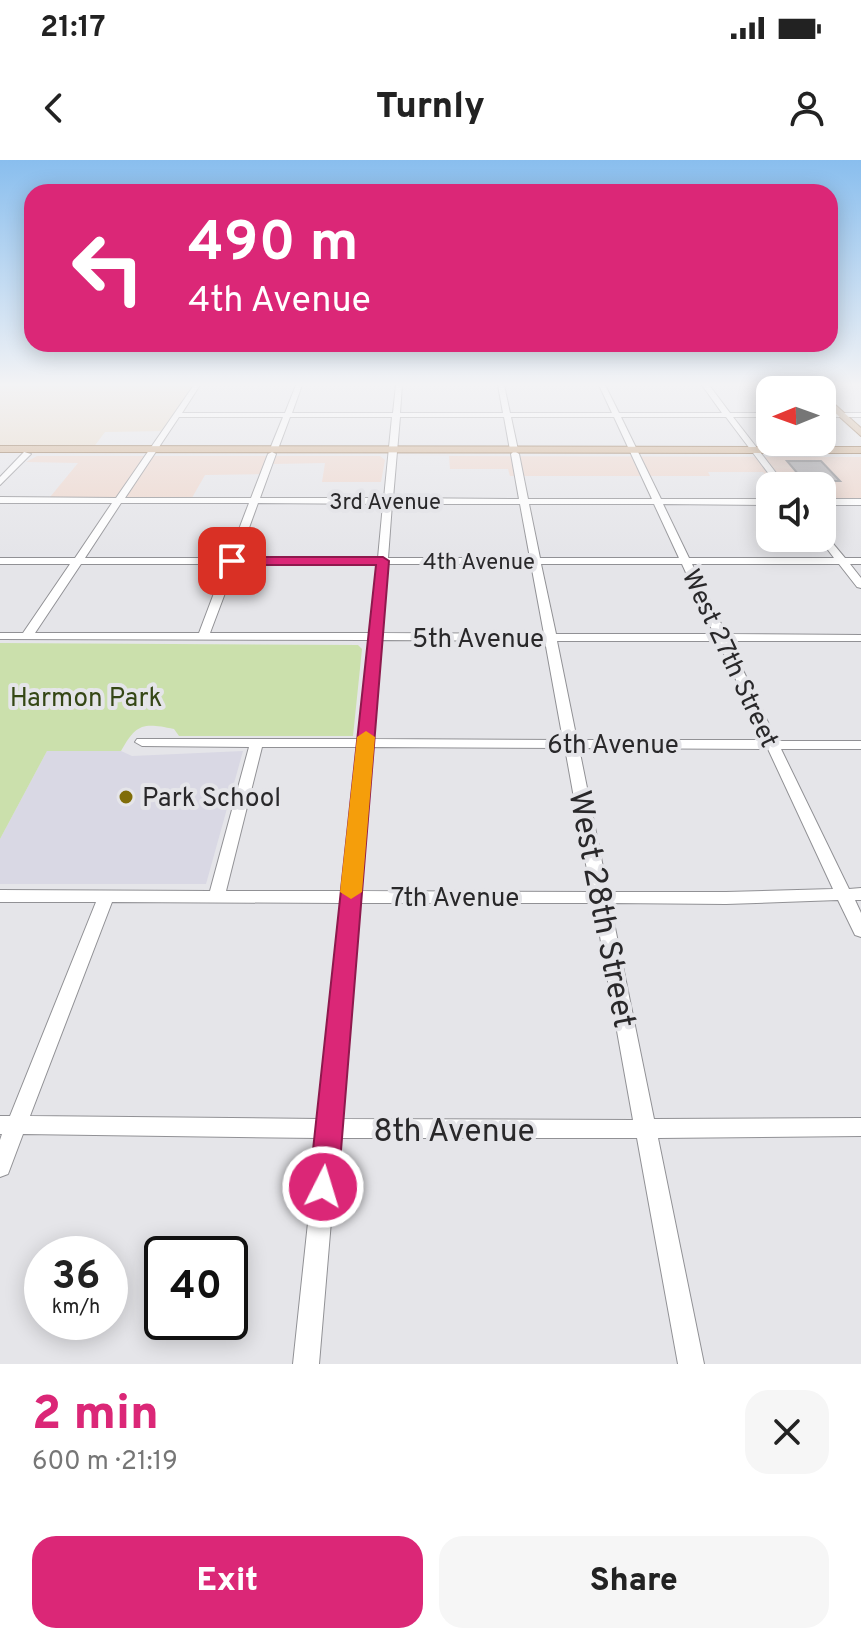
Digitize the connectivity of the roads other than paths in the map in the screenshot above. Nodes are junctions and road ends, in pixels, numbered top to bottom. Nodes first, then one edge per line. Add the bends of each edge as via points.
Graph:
1 (159, 441) edge
2 (277, 441) edge
3 (394, 441) edge
4 (512, 441) edge
5 (629, 441) edge
6 (748, 441) edge
7 (0, 452) edge
8 (152, 452) junction
9 (273, 452) junction
10 (393, 452) junction
11 (514, 452) junction
12 (634, 452) junction
13 (756, 452) joint
14 (836, 452) edge
15 (861, 452) edge
16 (27, 454) junction
17 (759, 456) edge
18 (771, 472) edge
19 (0, 482) edge
20 (0, 500) edge
21 (655, 500) junction
22 (119, 501) junction
23 (254, 501) junction
24 (388, 501) junction
25 (524, 501) junction
26 (756, 502) edge
27 (836, 502) edge
28 (861, 502) edge
29 (835, 552) edge
30 (0, 561) edge
31 (78, 561) junction
32 (232, 561) junction
33 (383, 561) junction
34 (536, 561) junction
35 (685, 561) junction
36 (842, 561) junction
37 (861, 561) edge
38 (861, 585) edge
39 (0, 636) edge
40 (26, 637) junction
41 (203, 637) junction
42 (550, 637) junction
43 (375, 638) junction
44 (723, 638) junction
45 (861, 638) edge
46 (142, 742) dead end
47 (365, 744) junction
48 (571, 744) junction
49 (256, 745) junction
50 (773, 745) junction
51 (861, 745) edge
52 (842, 893) junction
53 (861, 894) edge
54 (0, 896) edge
55 (106, 897) junction
56 (351, 897) junction
57 (601, 897) junction
58 (216, 898) junction
59 (861, 931) edge
60 (8, 1125) edge
61 (861, 1127) edge
62 (329, 1128) junction
63 (646, 1130) junction
64 (0, 1167) edge
65 (306, 1364) edge
66 (691, 1364) edge

1 - 8 street
2 - 9 street
3 - 10 street
4 - 11 street, West 28th Street
5 - 12 street, West 27th Street
6 - 13 street
7 - 8 main road
7 - 16 main road
8 - 9 main road
8 - 16 main road
8 - 22 street
9 - 10 main road
9 - 23 street
10 - 11 main road
10 - 24 street
11 - 12 main road
11 - 25 street, West 28th Street
12 - 13 main road
12 - 21 street, West 27th Street
14 - 15 main road
16 - 19 street
17 - 18 street
20 - 22 street, 3rd Avenue
21 - 25 street, 3rd Avenue
21 - 26 street, 3rd Avenue
21 - 35 street, West 27th Street
22 - 23 street, 3rd Avenue
22 - 31 street
23 - 24 street, 3rd Avenue
23 - 32 street
24 - 25 street, 3rd Avenue
24 - 33 street
25 - 34 street, West 28th Street
27 - 28 street
29 - 36 street
30 - 31 street, 4th Avenue
31 - 32 street, 4th Avenue
31 - 40 street
32 - 33 street, 4th Avenue
32 - 41 street
33 - 34 street, 4th Avenue
33 - 43 street
34 - 35 street, 4th Avenue
34 - 42 street, West 28th Street
35 - 36 street, 4th Avenue
35 - 44 street, West 27th Street
36 - 37 street, 4th Avenue
36 - 38 street
39 - 40 street, 5th Avenue
40 - 41 street, 5th Avenue
41 - 43 street, 5th Avenue
42 - 43 street, 5th Avenue
42 - 44 street, 5th Avenue
42 - 48 street, West 28th Street
43 - 47 street
44 - 45 street, 5th Avenue
44 - 50 street, West 27th Street
46 - 49 street, 6th Avenue
47 - 48 street, 6th Avenue
47 - 49 street, 6th Avenue
47 - 56 street
48 - 50 street, 6th Avenue
48 - 57 street, West 28th Street
49 - 58 street
50 - 51 street, 6th Avenue
50 - 52 street, West 27th Street
52 - 53 street, 7th Avenue
52 - 57 street, 7th Avenue
52 - 59 street, West 27th Street
54 - 55 street, 7th Avenue
55 - 58 street, 7th Avenue
55 - 60 street
56 - 57 street, 7th Avenue
56 - 58 street, 7th Avenue
56 - 62 street
57 - 63 street, West 28th Street
60 - 62 street, 8th Avenue
60 - 64 street
61 - 63 street, 8th Avenue
62 - 63 street, 8th Avenue
62 - 65 street
63 - 66 street, West 28th Street

